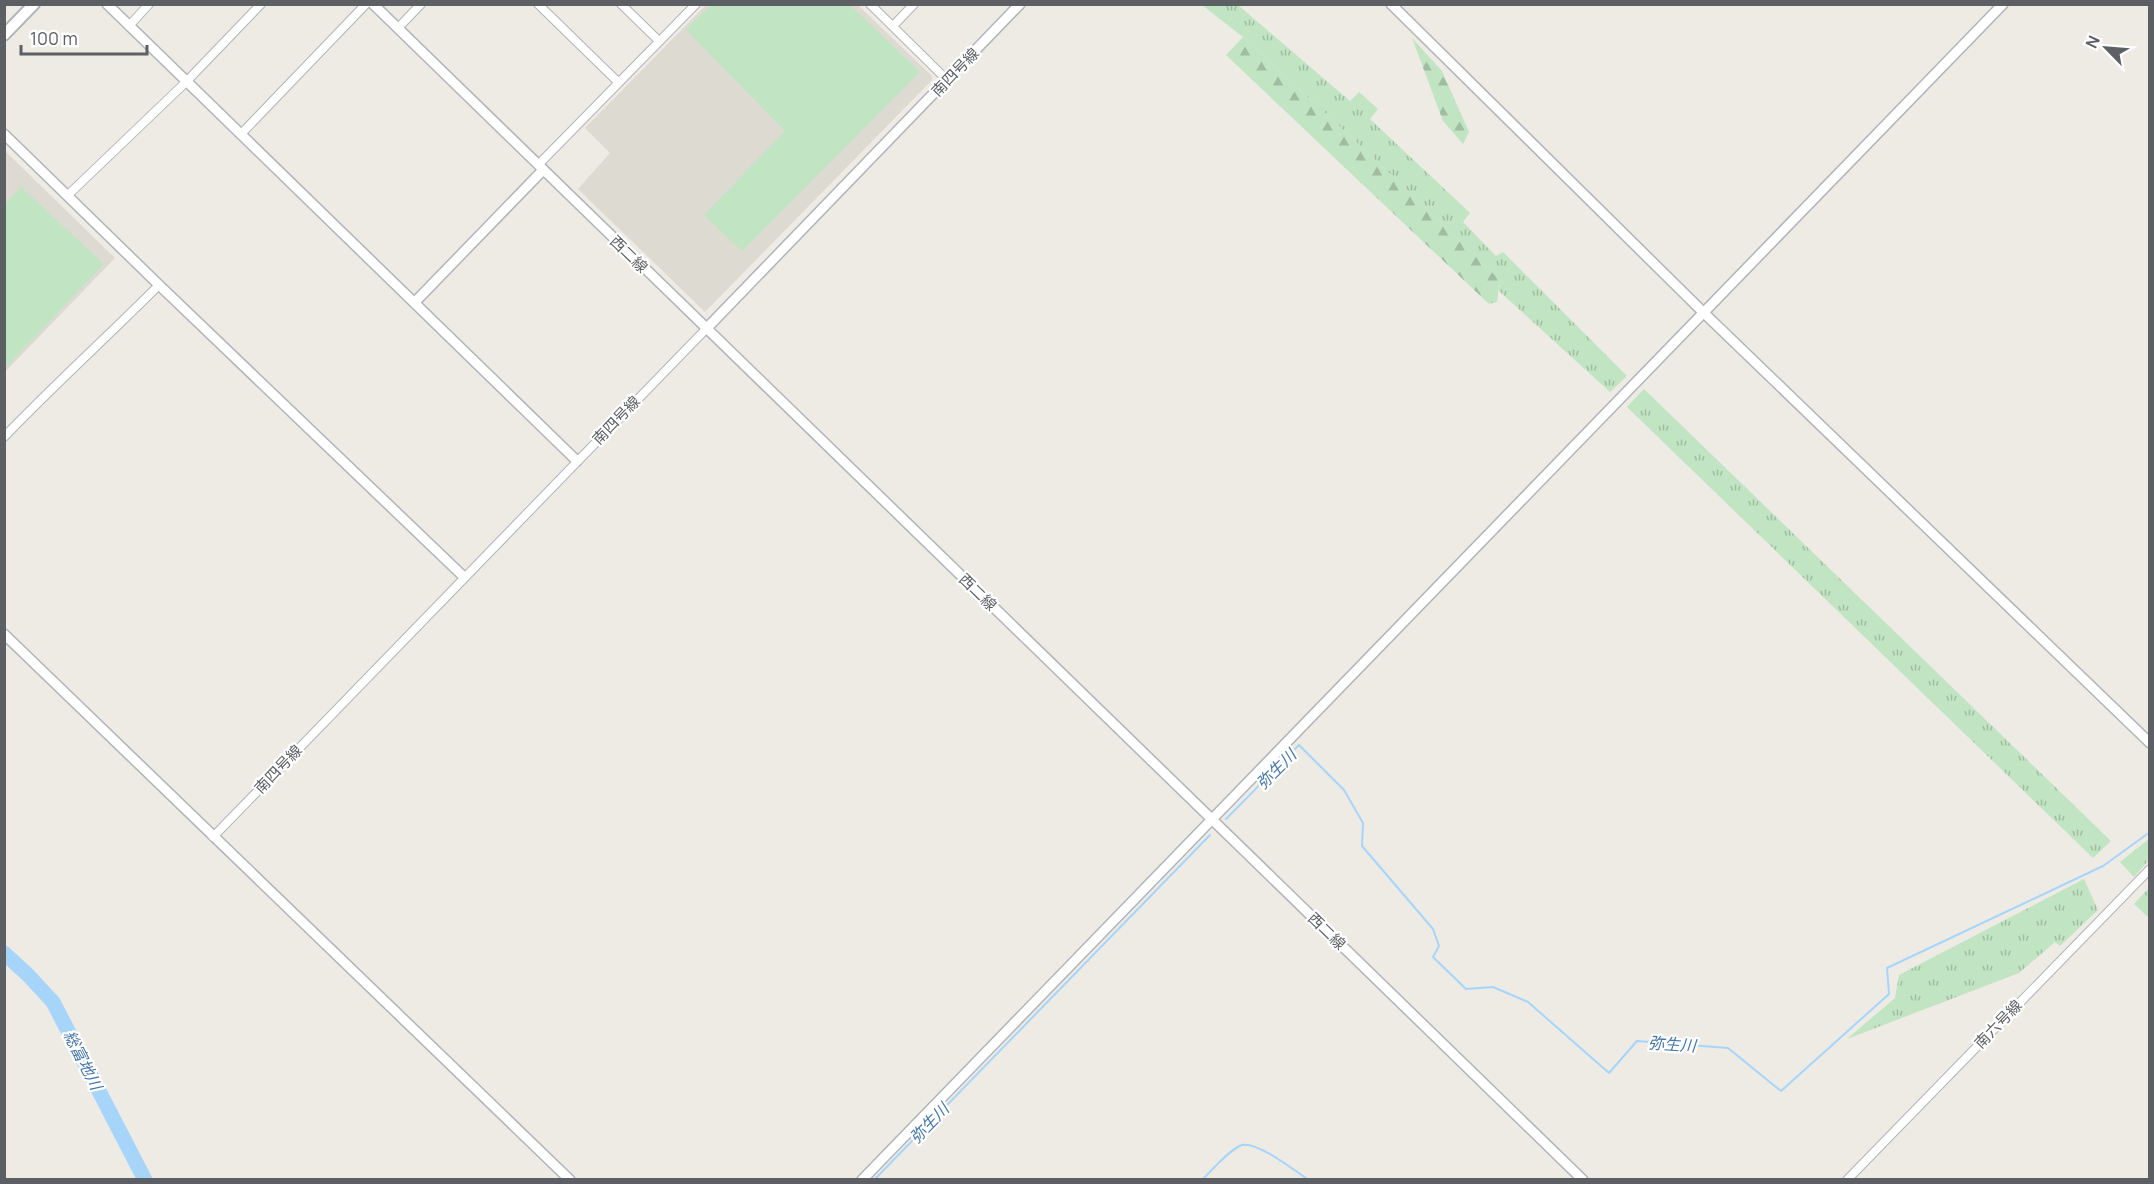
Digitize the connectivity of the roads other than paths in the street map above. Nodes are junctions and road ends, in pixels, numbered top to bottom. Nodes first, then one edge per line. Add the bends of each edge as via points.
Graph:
1 (34, 4) edge
2 (107, 4) edge
3 (149, 4) edge
4 (261, 4) edge
5 (366, 4) edge
6 (373, 4) edge
7 (421, 4) edge
8 (538, 4) edge
9 (621, 4) edge
10 (696, 4) edge
11 (870, 4) edge
12 (914, 4) edge
13 (1020, 4) edge
14 (1391, 4) edge
15 (2003, 4) edge
16 (129, 26) junction
17 (893, 26) junction
18 (398, 28) junction
19 (4, 35) edge
20 (659, 41) junction
21 (947, 80) junction
22 (618, 81) junction
23 (186, 82) junction
24 (4, 134) edge
25 (241, 134) junction
26 (540, 168) junction
27 (68, 195) junction
28 (159, 285) junction
29 (415, 302) junction
30 (1704, 313) junction
31 (706, 329) junction
32 (4, 437) edge
33 (577, 461) junction
34 (464, 577) junction
35 (4, 634) edge
36 (2150, 744) edge
37 (1213, 820) junction
38 (213, 837) junction
39 (2150, 869) edge
40 (570, 1179) edge
41 (862, 1179) edge
42 (1583, 1179) edge
43 (1847, 1179) edge

1 - 19 main road
2 - 16 street
3 - 16 street
4 - 23 street
5 - 25 street
6 - 18 street, 西二線
7 - 18 street
8 - 22 street
9 - 20 street
10 - 20 street
11 - 17 street
12 - 17 street
13 - 21 street, 南四号線
14 - 30 street
15 - 30 street
16 - 23 street
17 - 21 street
18 - 26 street, 西二線
20 - 22 street
21 - 31 street, 南四号線
22 - 26 street
23 - 25 street
23 - 27 street
24 - 27 street
25 - 29 street
26 - 29 street
26 - 31 street, 西二線
27 - 28 street
28 - 32 street
28 - 34 street
29 - 33 street
30 - 36 street
30 - 37 street
31 - 33 street, 南四号線
31 - 37 street, 西二線
33 - 34 street, 南四号線
34 - 38 street, 南四号線
35 - 38 street
37 - 41 street
37 - 42 street, 西二線
38 - 40 street
39 - 43 street, 南六号線

